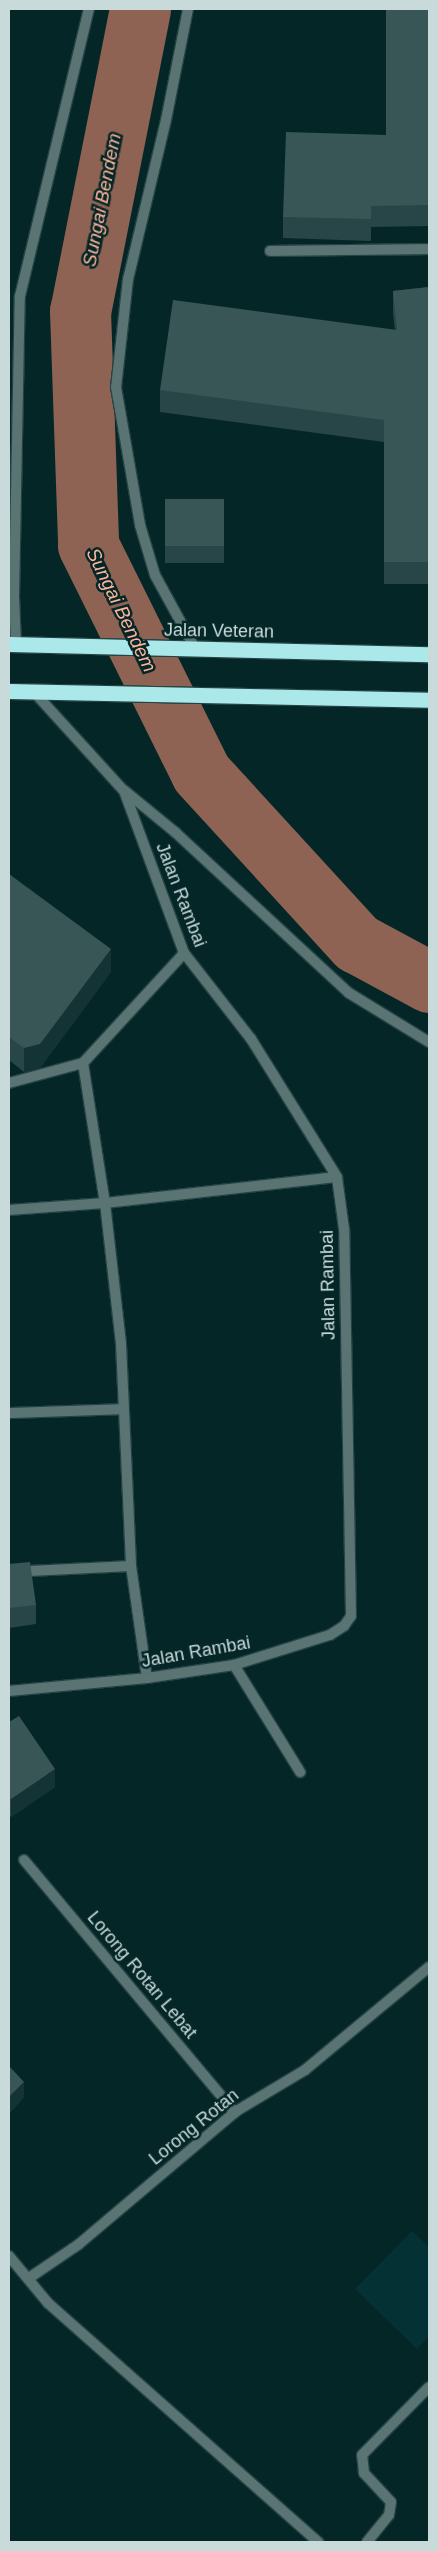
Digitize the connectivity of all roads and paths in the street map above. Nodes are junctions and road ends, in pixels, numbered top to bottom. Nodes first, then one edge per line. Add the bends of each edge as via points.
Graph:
1 (89, 9) edge
2 (188, 9) edge
3 (429, 250) edge
4 (270, 251) dead end
5 (9, 317) edge
6 (20, 318) junction
7 (13, 644) edge
8 (195, 648) junction
9 (429, 654) edge
10 (9, 691) edge
11 (34, 691) junction
12 (429, 700) edge
13 (124, 791) junction
14 (184, 953) junction
15 (429, 1042) edge
16 (83, 1064) junction
17 (9, 1083) edge
18 (337, 1177) junction
19 (105, 1203) junction
20 (9, 1210) edge
21 (122, 1409) junction
22 (9, 1413) edge
23 (131, 1566) junction
24 (9, 1572) edge
25 (234, 1665) junction
26 (147, 1678) junction
27 (9, 1691) edge
28 (300, 1772) dead end
29 (24, 1860) dead end
30 (429, 1967) edge
31 (235, 2112) junction
32 (9, 2256) edge
33 (29, 2278) junction
34 (429, 2388) edge
35 (318, 2542) edge
36 (367, 2542) edge

1 - 6 street via 20,296
2 - 8 street via 166,120 128,278 116,387 140,525 156,575
3 - 4 street
5 - 6 street
6 - 7 street
7 - 8 highway, Jalan Veteran
8 - 9 highway, Jalan Veteran
10 - 11 highway
11 - 12 highway
11 - 13 street, Jalan Rambai
13 - 14 street, Jalan Rambai
13 - 15 street via 175,832 349,993
14 - 16 street
14 - 18 street, Jalan Rambai via 251,1039
16 - 17 street
16 - 19 street
18 - 19 street
18 - 25 street, Jalan Rambai via 344,1229 350,1616 344,1626 330,1635
19 - 20 street
19 - 21 street via 121,1344
21 - 22 street
21 - 23 street
23 - 24 street
23 - 26 street
25 - 26 street, Jalan Rambai
25 - 28 street
26 - 27 street, Jalan Rambai
29 - 31 street, Lorong Rotan Lebat
30 - 31 street, Lorong Rotan via 305,2070
31 - 33 street, Lorong Rotan via 78,2244
32 - 33 street
33 - 35 street via 48,2303
34 - 36 street via 362,2455 364,2473 391,2502 389,2515

